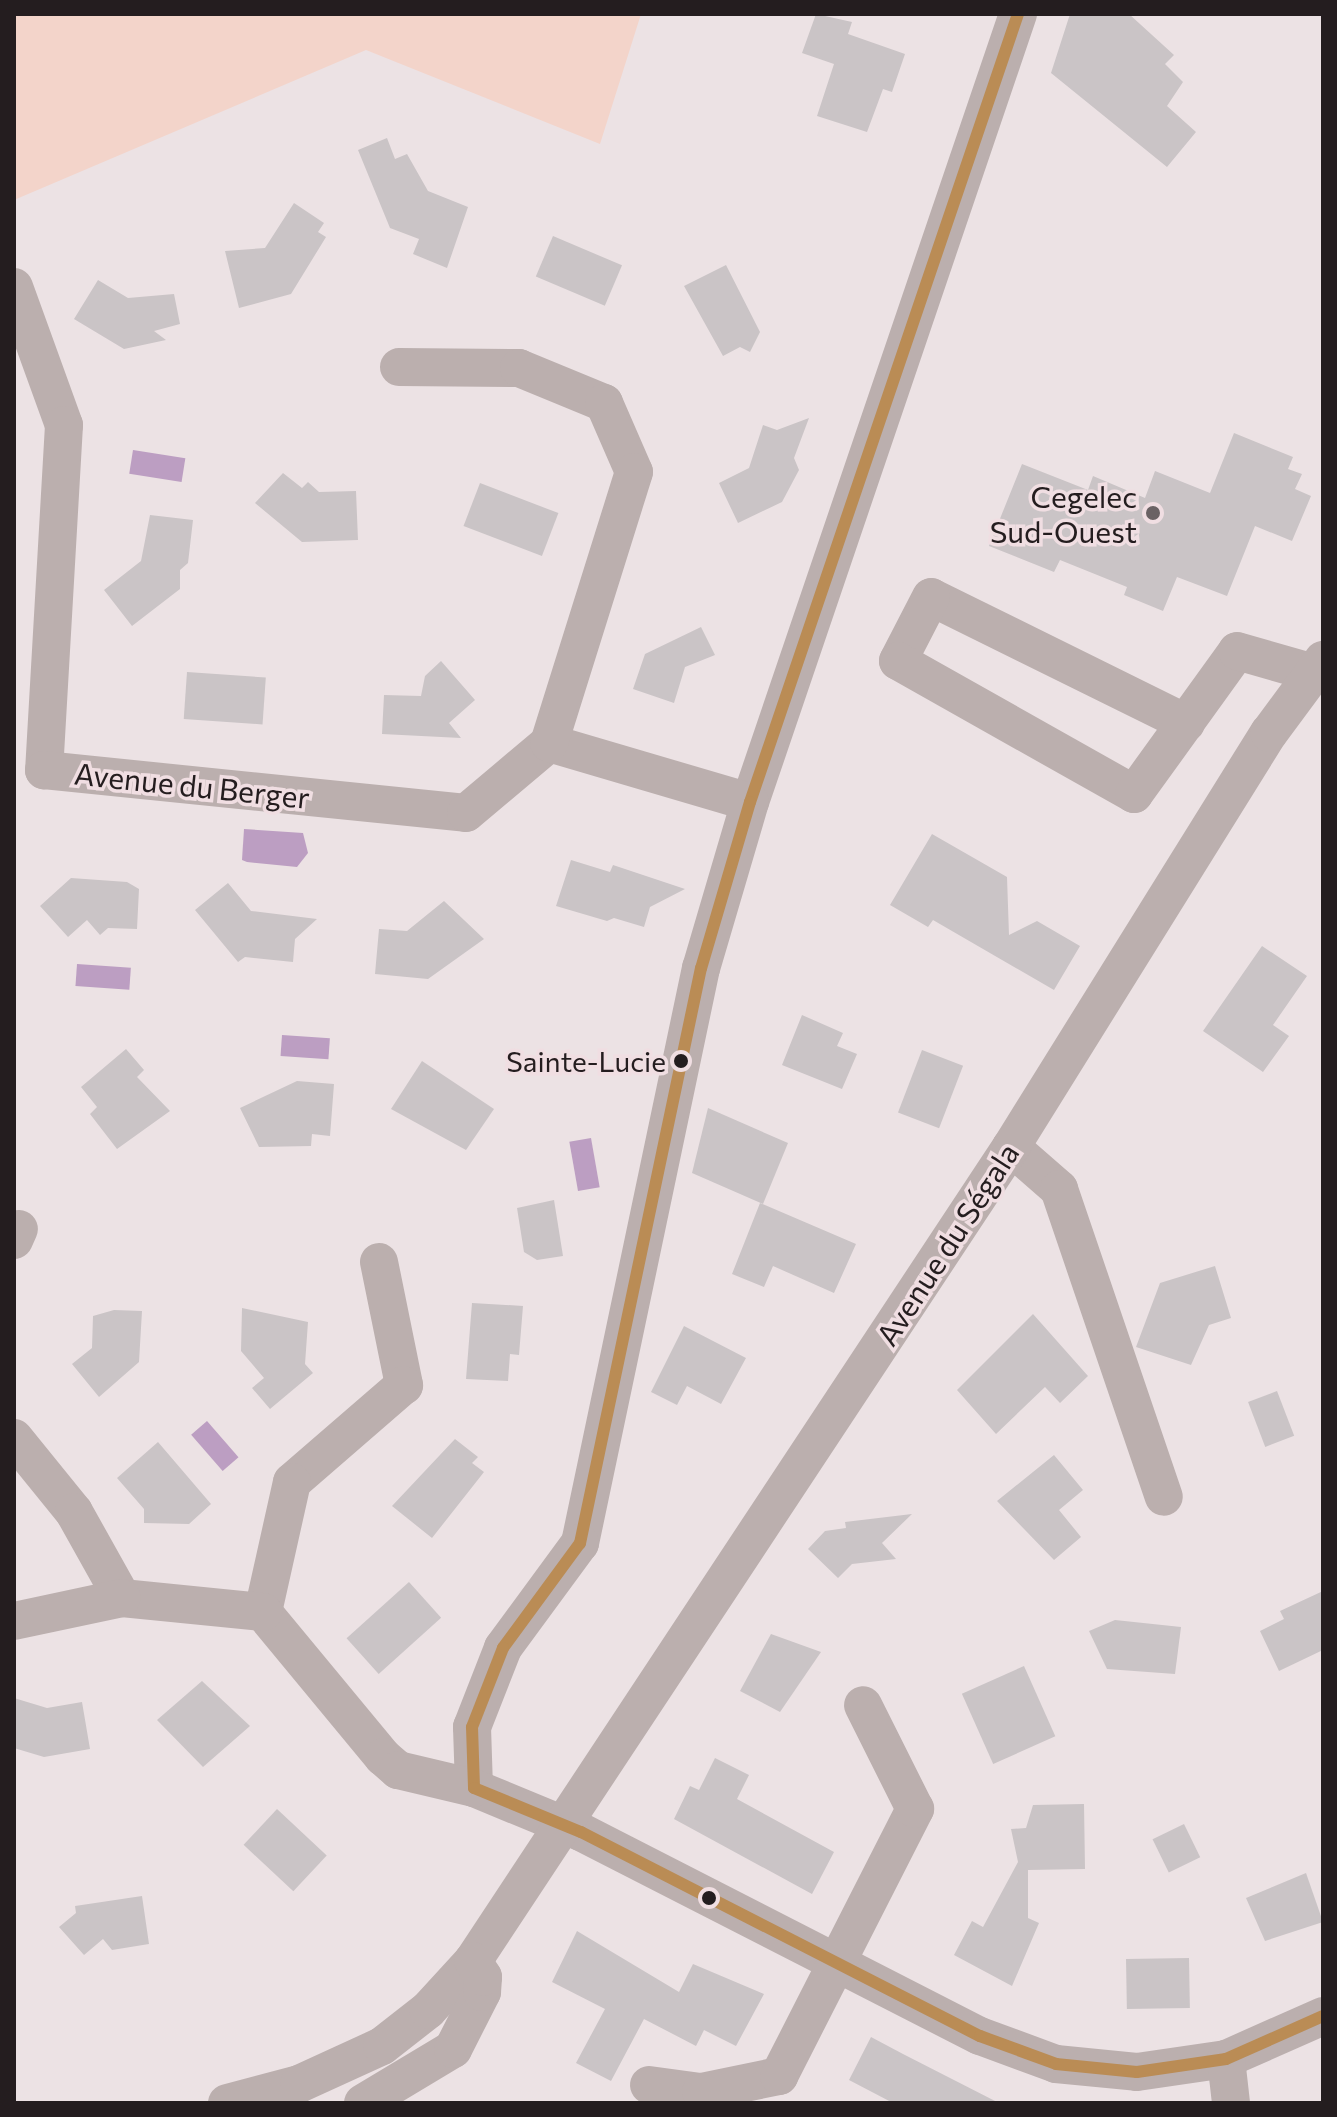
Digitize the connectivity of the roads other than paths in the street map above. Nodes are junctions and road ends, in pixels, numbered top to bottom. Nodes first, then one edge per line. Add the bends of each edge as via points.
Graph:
1 (1018, 14) edge
2 (14, 287) edge
3 (399, 367) dead end
4 (1318, 666) edge
5 (1186, 723) junction
6 (549, 743) junction
7 (750, 802) junction
8 (1011, 1147) junction
9 (379, 1262) dead end
10 (14, 1438) edge
11 (1164, 1497) dead end
12 (122, 1598) junction
13 (263, 1612) junction
14 (14, 1621) edge
15 (863, 1705) dead end
16 (474, 1788) junction
17 (563, 1825) junction
18 (473, 1961) junction
19 (837, 1964) junction
20 (1323, 2016) edge
21 (1226, 2059) junction
22 (649, 2085) dead end
23 (227, 2103) edge
24 (363, 2103) edge
25 (1231, 2103) edge

1 - 7 street
2 - 6 street, Avenue du Berger via 64,425 44,770 466,813
3 - 6 street via 519,368 604,403 634,472
4 - 5 street via 1237,651
4 - 8 street, Avenue du Ségala
5 - 5 street via 1134,794 898,661 931,597
6 - 7 street
7 - 16 street via 701,968 580,1543 503,1648 472,1727
8 - 11 street via 1059,1189
8 - 17 street, Avenue du Ségala
9 - 13 street via 404,1385 292,1482
10 - 12 street via 74,1512
12 - 13 street
12 - 14 street
13 - 16 street via 398,1770
15 - 19 street via 915,1809
16 - 17 street
17 - 18 street, Avenue du Ségala
17 - 19 street
18 - 23 street, Avenue du Ségala via 428,2010 382,2046 299,2084
18 - 24 street via 483,1977 482,1992 453,2049
19 - 21 street via 980,2036 1056,2064 1137,2072
19 - 22 street via 779,2076 701,2092
20 - 21 street
21 - 25 street

